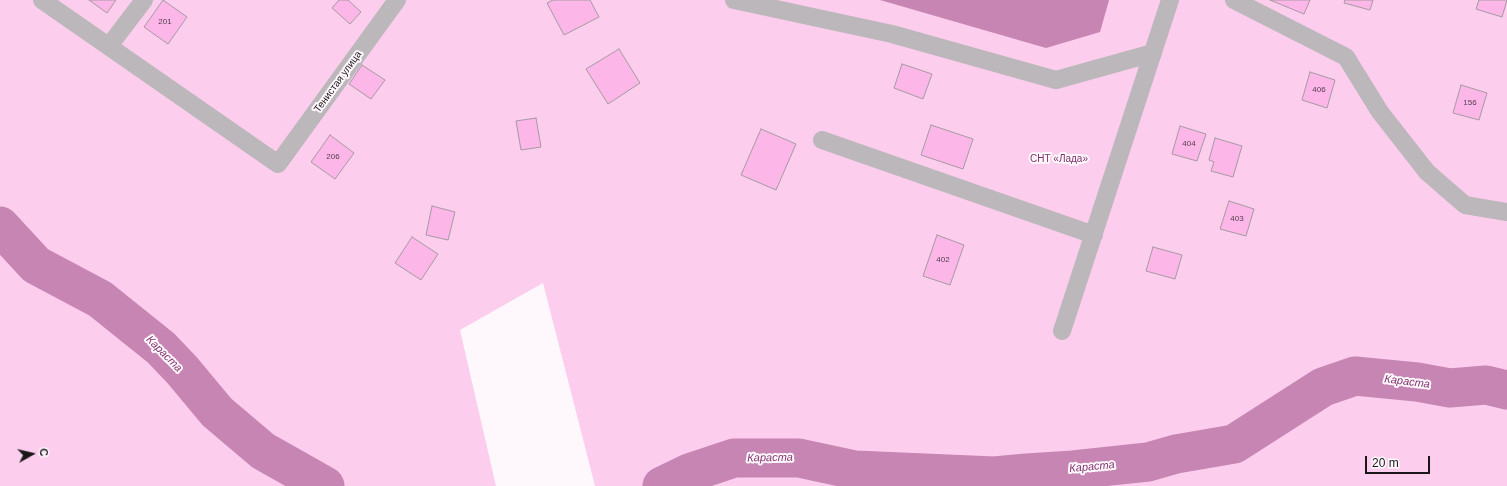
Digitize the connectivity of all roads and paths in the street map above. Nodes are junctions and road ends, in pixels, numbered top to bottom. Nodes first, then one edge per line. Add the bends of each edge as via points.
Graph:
1 (42, 0) edge
2 (144, 0) edge
3 (398, 0) edge
4 (734, 0) edge
5 (1170, 0) edge
6 (1234, 0) edge
7 (109, 46) junction
8 (1153, 54) junction
9 (822, 140) dead end
10 (1507, 212) edge
11 (1094, 235) junction
12 (1062, 331) dead end

1 - 7 street
2 - 7 street
3 - 7 street, Тенистая улица via 278,164
4 - 8 street via 892,34 1056,80
5 - 8 street
6 - 10 street via 1346,57 1380,112 1427,172 1465,205
8 - 11 street
9 - 11 street
11 - 12 street

